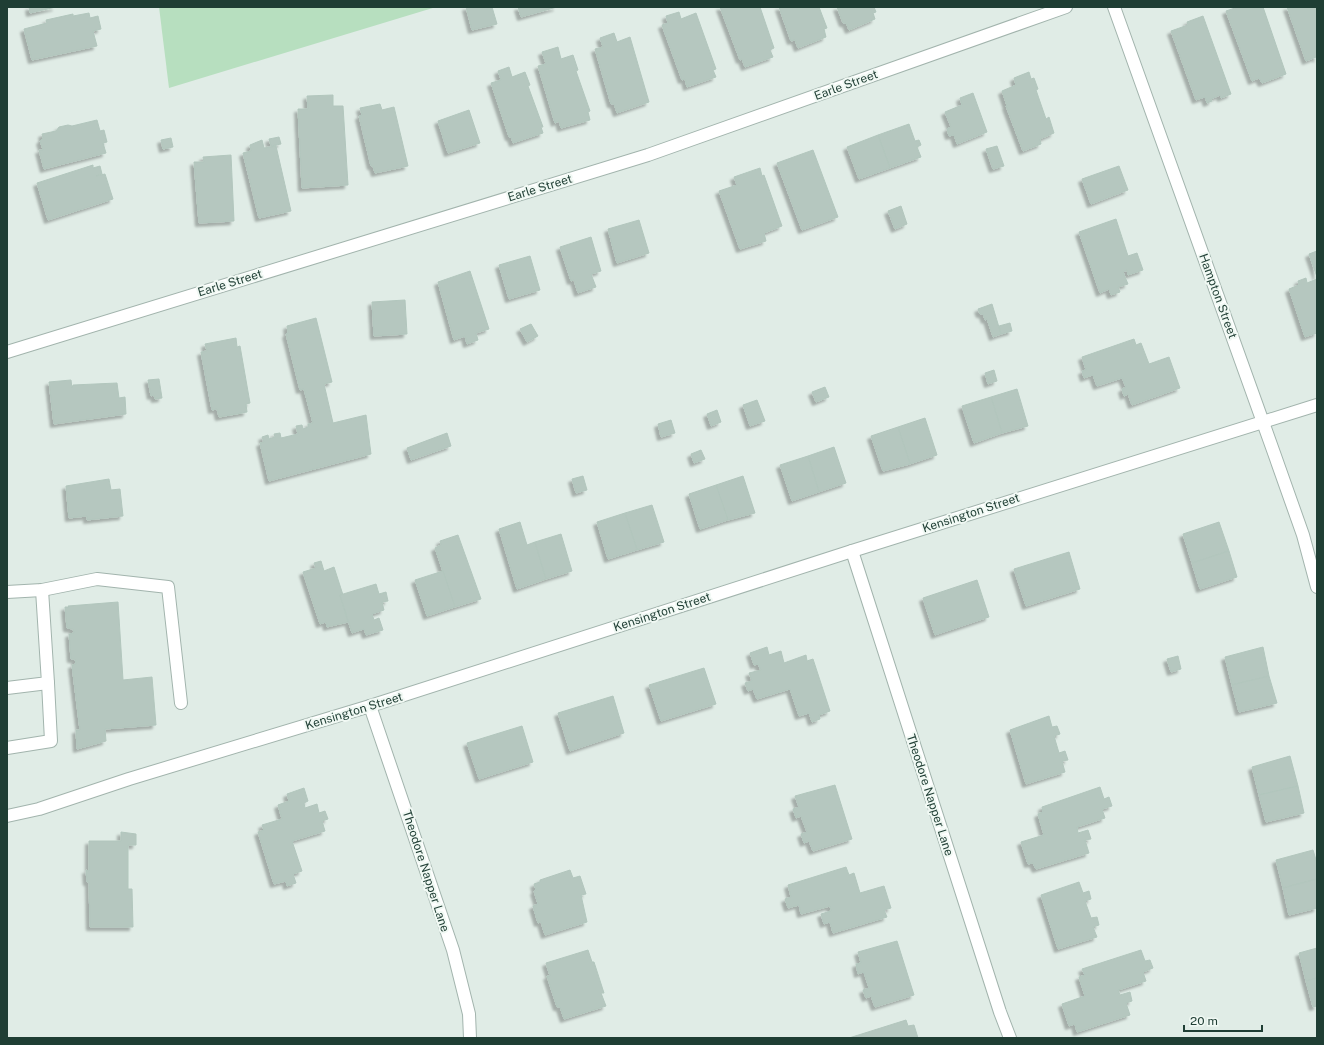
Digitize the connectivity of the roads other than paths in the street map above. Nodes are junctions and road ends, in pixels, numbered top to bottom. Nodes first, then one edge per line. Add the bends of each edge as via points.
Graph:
1 (1066, 7) edge
2 (1114, 7) edge
3 (7, 352) edge
4 (1317, 405) edge
5 (1263, 421) junction
6 (852, 551) junction
7 (1317, 587) edge
8 (42, 590) junction
9 (7, 592) edge
10 (48, 683) junction
11 (7, 688) edge
12 (181, 702) dead end
13 (370, 706) junction
14 (7, 748) edge
15 (7, 816) edge
16 (470, 1038) edge
17 (1010, 1038) edge

1 - 3 street, Earle Street via 648,155
2 - 5 street, Hampton Street
4 - 5 street, Kensington Street
5 - 6 street, Kensington Street
5 - 7 street, Hampton Street via 1303,535
6 - 13 street, Kensington Street
6 - 17 street, Theodore Napper Lane
8 - 9 street
8 - 10 street
8 - 12 street via 97,579 168,587
10 - 11 street
10 - 14 street via 51,741
13 - 15 street, Kensington Street via 39,809
13 - 16 street, Theodore Napper Lane via 453,950 469,1014

